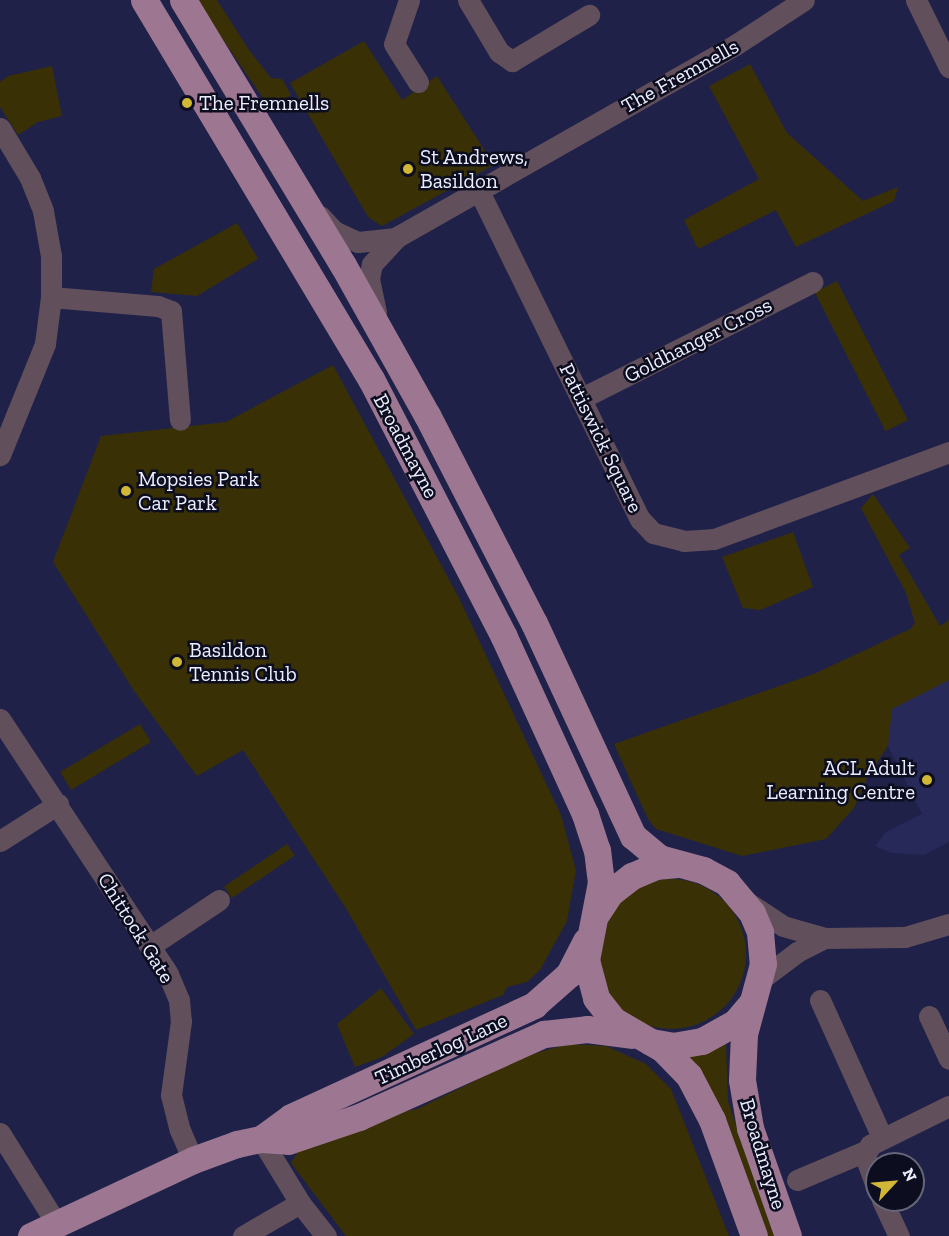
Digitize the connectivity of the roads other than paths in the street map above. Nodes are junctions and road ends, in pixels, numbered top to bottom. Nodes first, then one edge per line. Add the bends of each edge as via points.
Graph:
1 (144, 0) edge
2 (183, 0) edge
3 (408, 0) edge
4 (468, 0) edge
5 (804, 0) edge
6 (916, 0) edge
7 (589, 15) dead end
8 (949, 67) edge
9 (418, 82) dead end
10 (0, 128) edge
11 (296, 186) junction
12 (478, 189) junction
13 (397, 237) junction
14 (813, 282) dead end
15 (51, 297) junction
16 (381, 331) junction
17 (582, 398) junction
18 (180, 420) dead end
19 (949, 452) edge
20 (0, 455) edge
21 (0, 719) edge
22 (58, 804) junction
23 (0, 841) edge
24 (680, 864) junction
25 (740, 896) junction
26 (219, 900) dead end
27 (592, 923) junction
28 (949, 924) edge
29 (825, 938) junction
30 (150, 946) junction
31 (756, 990) junction
32 (820, 1000) dead end
33 (928, 1016) dead end
34 (644, 1039) junction
35 (949, 1059) edge
36 (949, 1106) edge
37 (0, 1133) edge
38 (261, 1139) junction
39 (873, 1144) junction
40 (871, 1152) edge
41 (193, 1160) junction
42 (797, 1180) dead end
43 (300, 1203) junction
44 (888, 1212) edge
45 (56, 1223) junction
46 (32, 1236) edge
47 (243, 1236) edge
48 (326, 1236) edge
49 (754, 1236) edge
50 (788, 1236) edge
51 (899, 1236) edge

1 - 27 main road, Broadmayne via 371,380 504,637 592,833 601,882
2 - 11 main road, Broadmayne
3 - 9 street via 394,44
4 - 7 street via 499,52 512,61
5 - 12 street, The Fremnells via 735,45
6 - 8 street
10 - 15 street via 30,178 43,211 51,256
11 - 13 street, The Fremnells via 340,234 369,243
11 - 16 main road, Broadmayne
12 - 13 street, The Fremnells
12 - 17 street, Pattiswick Square
13 - 16 street, The Fremnells via 377,254 369,279
14 - 17 street, Goldhanger Cross
15 - 18 street via 96,299 171,311
15 - 20 street via 45,344
16 - 24 main road, Broadmayne via 508,571 633,836 650,852
17 - 19 street, Pattiswick Square via 646,527 674,540 714,539
21 - 22 street, Chittock Gate
22 - 23 street
22 - 30 street, Chittock Gate
24 - 25 main road, Broadmayne via 715,875
24 - 27 main road, Broadmayne via 655,866 632,876 610,893
25 - 29 street via 770,920
25 - 31 main road, Broadmayne via 760,932 763,964
26 - 30 street
27 - 34 main road, Broadmayne via 586,960 596,998 613,1020
27 - 38 main road, Timberlog Lane via 569,974 534,1005 291,1118
28 - 29 street via 905,937
29 - 31 street via 797,952
30 - 41 street, Chittock Gate via 178,1000 181,1038 171,1095
31 - 34 main road via 735,1023 702,1041 672,1046
31 - 50 main road, Broadmayne via 741,1058 745,1104
32 - 39 street
33 - 35 street
34 - 38 main road, Timberlog Lane via 587,1029 544,1034 359,1117 288,1141
34 - 49 main road, Broadmayne via 682,1066 701,1096
36 - 39 street
37 - 45 street
38 - 41 main road, Timberlog Lane
38 - 43 street
39 - 40 street
39 - 42 street
41 - 45 main road, Timberlog Lane
43 - 47 street
43 - 48 street
44 - 51 street
45 - 46 main road, Timberlog Lane

